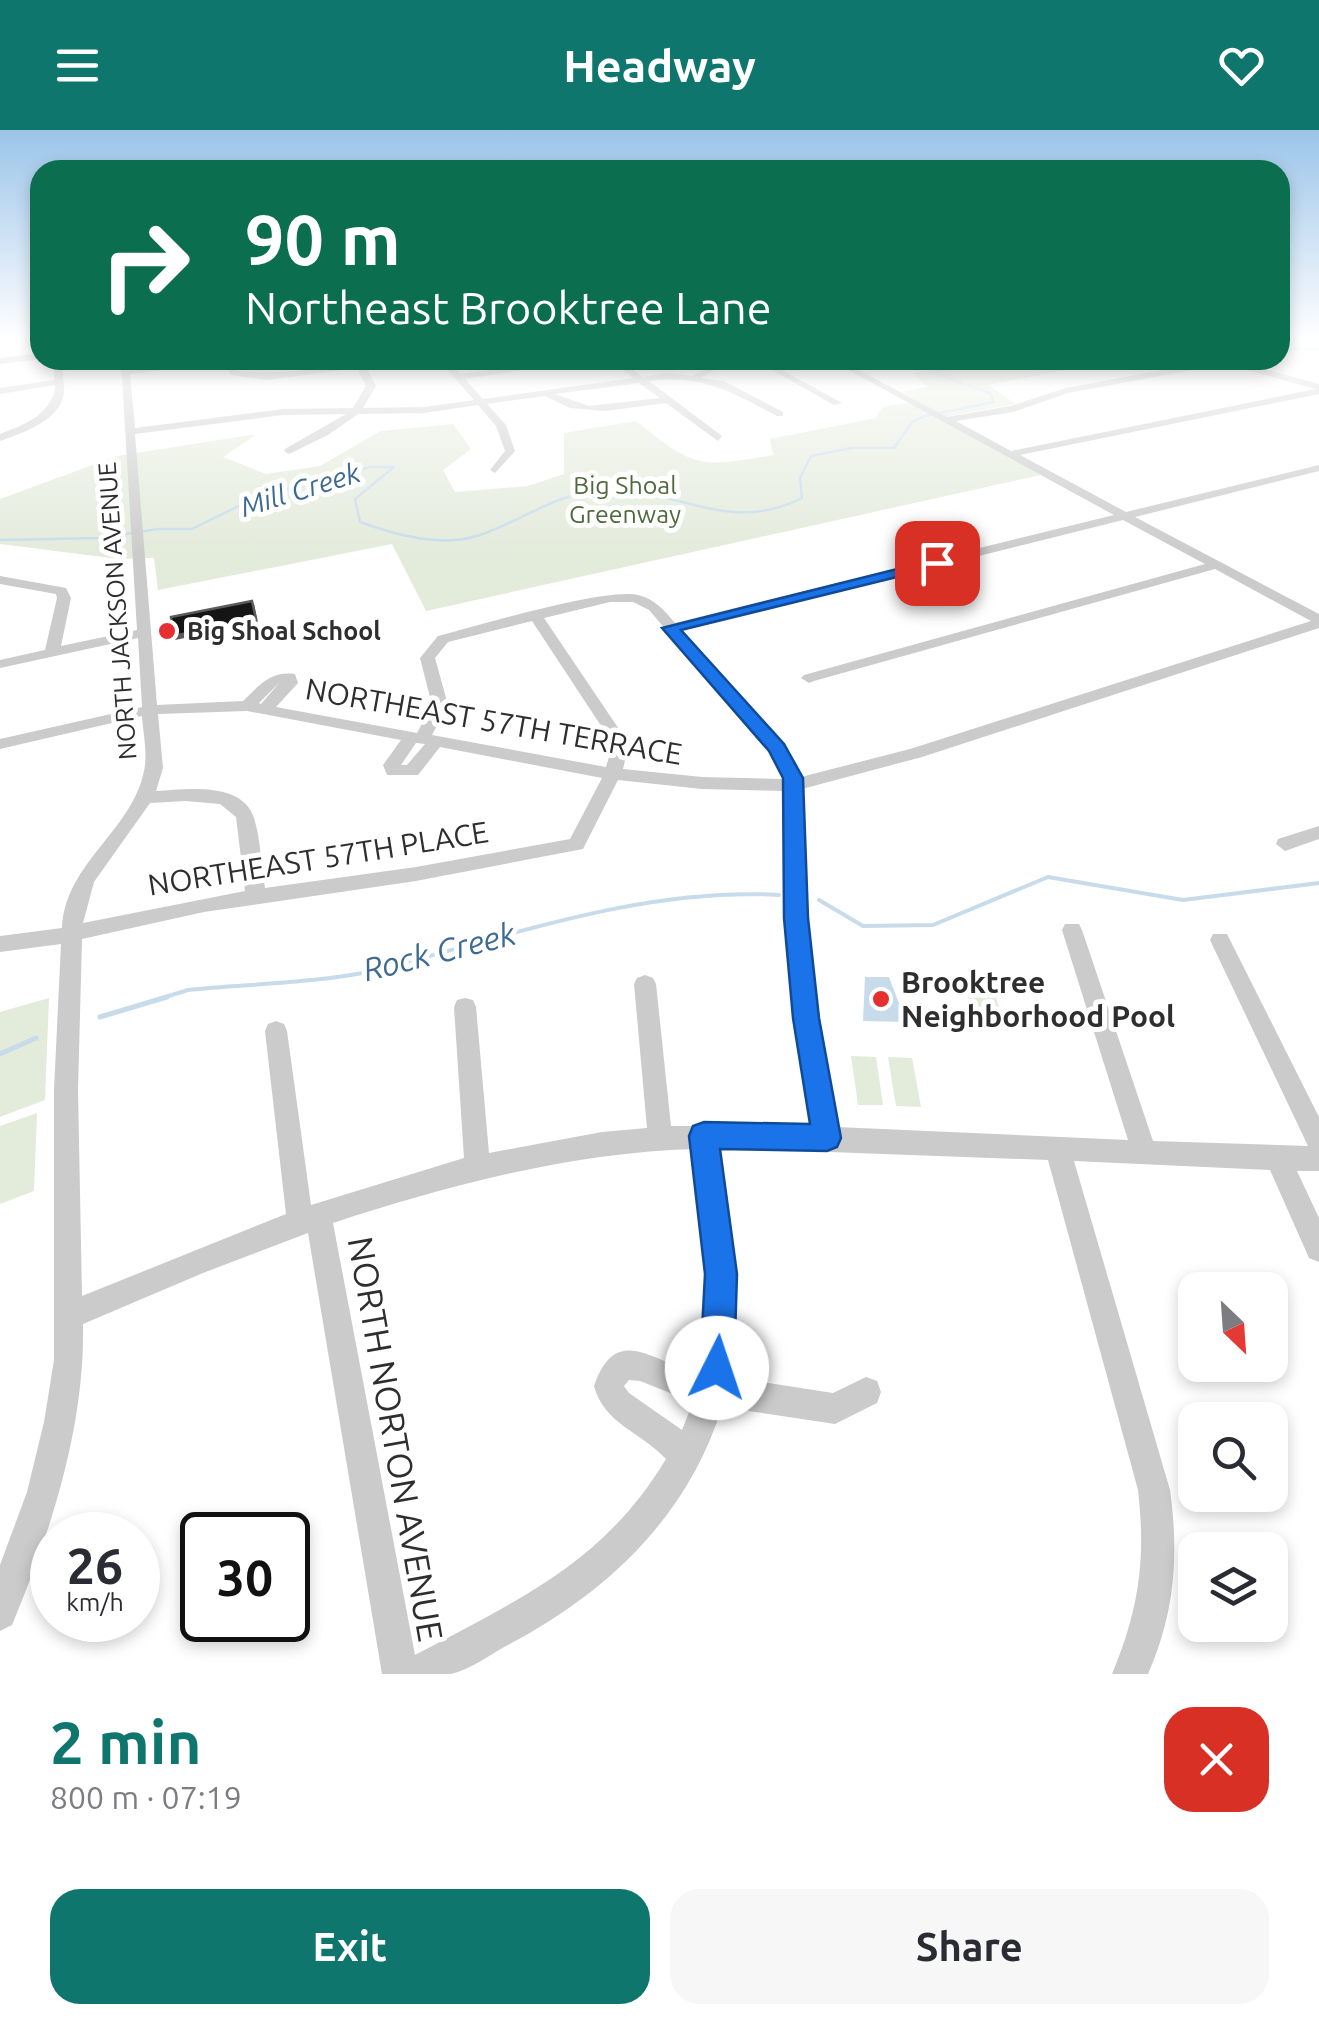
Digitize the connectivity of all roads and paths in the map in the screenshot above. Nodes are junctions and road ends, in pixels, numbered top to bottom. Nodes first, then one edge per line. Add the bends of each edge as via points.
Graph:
1 (45, 412) edge
2 (129, 412) edge
3 (282, 412) edge
4 (352, 412) edge
5 (488, 412) edge
6 (683, 412) edge
7 (776, 412) edge
8 (931, 412) edge
9 (980, 412) edge
10 (1210, 412) edge
11 (780, 414) dead end
12 (938, 416) junction
13 (131, 432) junction
14 (0, 438) edge
15 (718, 438) dead end
16 (290, 451) dead end
17 (1011, 454) junction
18 (1319, 468) edge
19 (495, 470) dead end
20 (1123, 515) junction
21 (1216, 564) junction
22 (0, 580) edge
23 (535, 616) junction
24 (1319, 621) edge
25 (670, 628) junction
26 (143, 633) junction
27 (52, 653) junction
28 (0, 664) edge
29 (809, 678) dead end
30 (148, 710) junction
31 (424, 739) junction
32 (0, 744) edge
33 (613, 774) junction
34 (794, 785) junction
35 (145, 798) junction
36 (1319, 832) edge
37 (1285, 844) dead end
38 (256, 896) junction
39 (1072, 930) dead end
40 (70, 935) junction
41 (1220, 940) dead end
42 (0, 944) edge
43 (646, 984) dead end
44 (465, 1008) dead end
45 (276, 1031) dead end
46 (704, 1136) junction
47 (660, 1138) junction
48 (827, 1138) junction
49 (1319, 1142) edge
50 (1057, 1148) junction
51 (1144, 1152) junction
52 (1278, 1158) junction
53 (1319, 1159) edge
54 (477, 1166) junction
55 (309, 1220) junction
56 (1319, 1248) edge
57 (71, 1314) junction
58 (714, 1388) junction
59 (866, 1392) dead end
60 (684, 1455) junction
61 (0, 1613) edge
62 (400, 1674) edge
63 (416, 1674) edge
64 (1130, 1674) edge

1 - 14 street
2 - 13 street, NORTH JACKSON AVENUE
3 - 13 street
4 - 16 street
5 - 19 street via 510,442
6 - 15 street
7 - 11 street
8 - 12 street
9 - 12 street
10 - 17 street
12 - 17 street
13 - 26 street, NORTH JACKSON AVENUE
17 - 20 street
18 - 20 street
20 - 21 street
20 - 25 street
21 - 24 street
21 - 29 street
22 - 27 street via 61,591
23 - 25 street via 610,598 640,600
23 - 31 street via 448,637 431,649 428,661 442,700
23 - 33 street via 620,740
24 - 34 street, NORTHEAST 57TH TERRACE
25 - 34 street via 777,748
26 - 27 street
26 - 30 street, NORTH JACKSON AVENUE
27 - 28 street
30 - 31 street, NORTHEAST 57TH TERRACE via 256,707
30 - 32 street, NORTHEAST 57TH TERRACE
30 - 35 street, NORTH JACKSON AVENUE via 154,768
31 - 33 street, NORTHEAST 57TH TERRACE
33 - 34 street, NORTHEAST 57TH TERRACE
33 - 38 street, NORTHEAST 57TH PLACE via 576,844
34 - 48 street via 796,918
35 - 38 street via 210,796 240,808
35 - 40 street, NORTH JACKSON AVENUE via 85,880
36 - 37 street
38 - 40 street, NORTHEAST 57TH PLACE
39 - 51 street
40 - 42 street, NORTHEAST 57TH PLACE
40 - 57 street, NORTH JACKSON AVENUE
41 - 49 street
43 - 47 street
44 - 54 street
45 - 55 street, NORTH NORTON AVENUE
46 - 47 street
46 - 48 street
46 - 58 street via 721,1274
47 - 54 street
48 - 50 street
50 - 51 street
50 - 64 street via 1159,1526 1156,1606
51 - 52 street
52 - 53 street
52 - 56 street
54 - 55 street
55 - 57 street
55 - 62 street, NORTH NORTON AVENUE
57 - 61 street, NORTH JACKSON AVENUE via 60,1422
58 - 59 street via 834,1409
58 - 60 street
58 - 60 street via 687,1386 640,1366 623,1364 612,1373 608,1386 615,1404
60 - 63 street via 666,1490 595,1569

